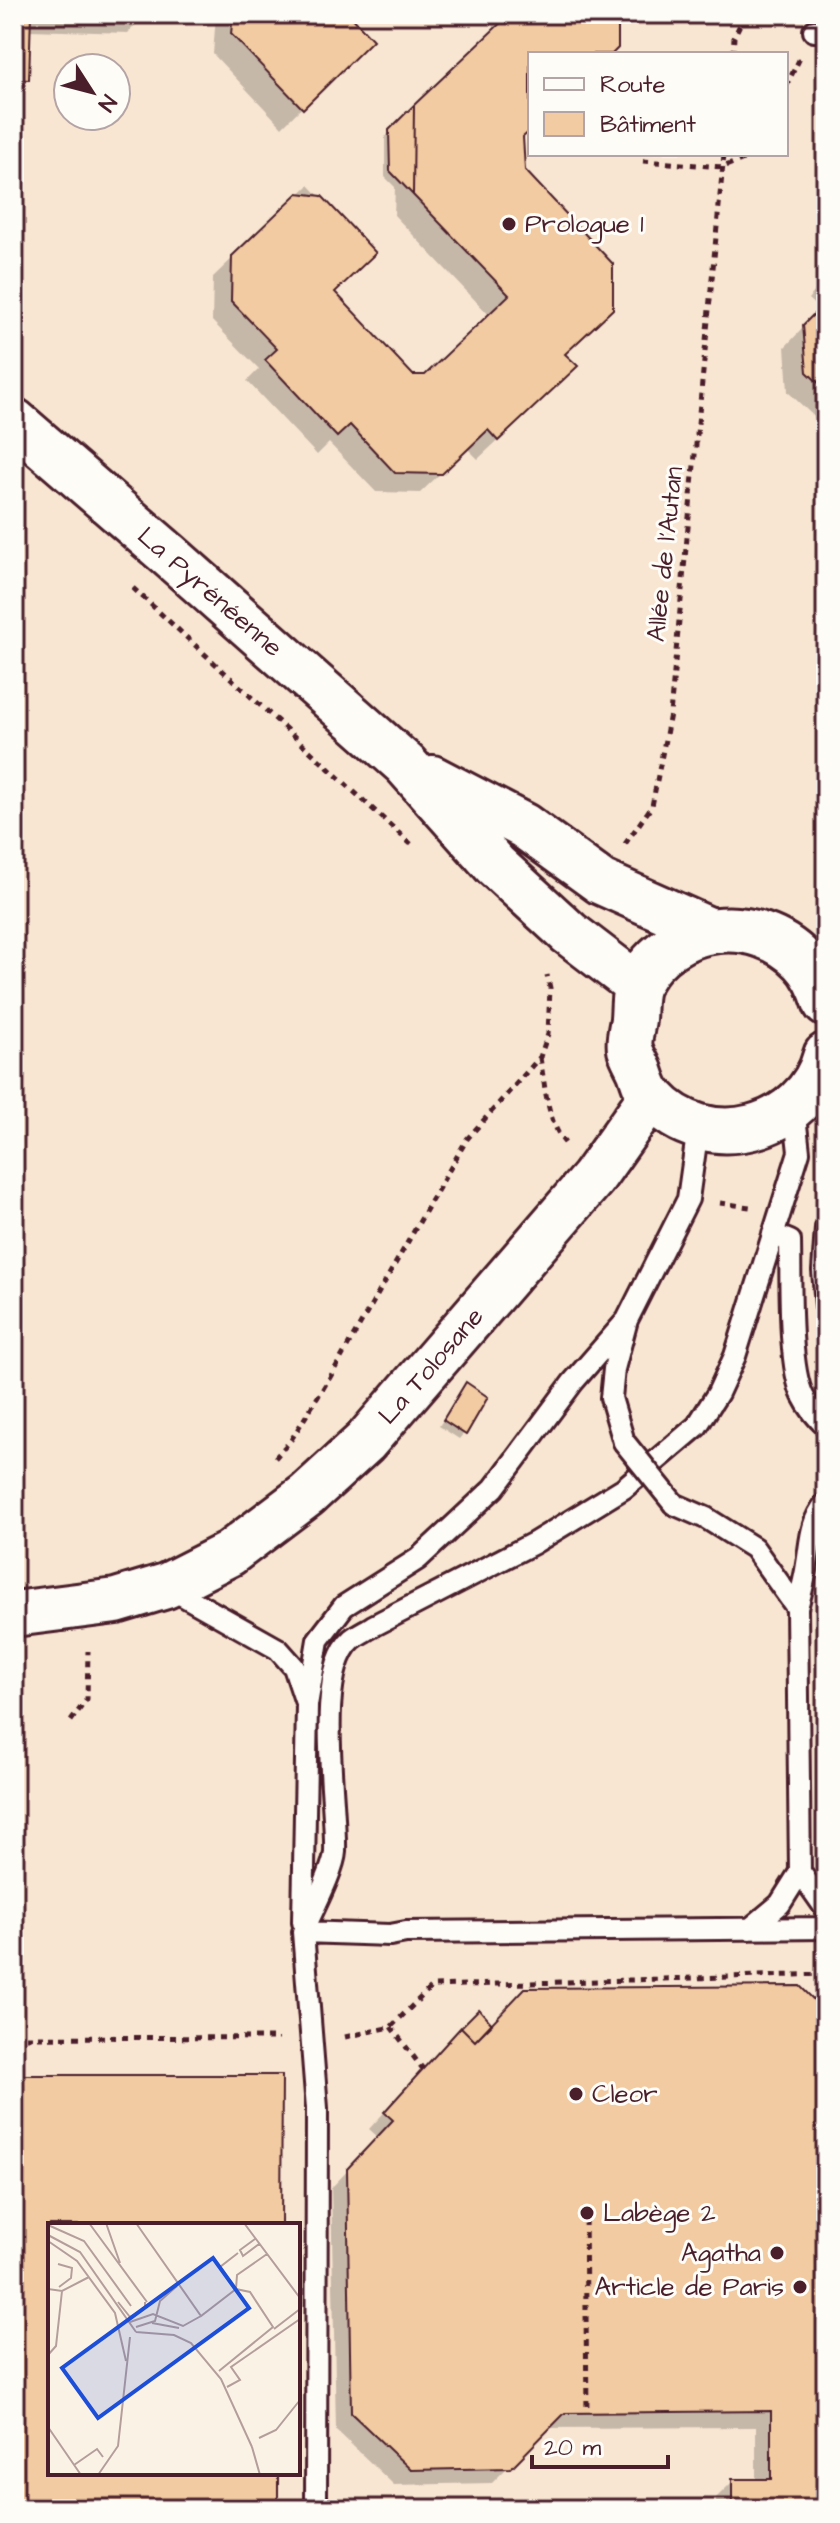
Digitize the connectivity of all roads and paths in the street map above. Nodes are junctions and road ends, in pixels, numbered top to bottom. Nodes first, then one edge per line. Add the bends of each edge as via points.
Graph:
1 (745, 14) edge
2 (733, 52) edge
3 (724, 156) edge
4 (750, 156) edge
5 (643, 161) dead end
6 (723, 167) junction
7 (14, 421) edge
8 (130, 586) dead end
9 (405, 764) junction
10 (419, 852) dead end
11 (601, 882) junction
12 (709, 930) junction
13 (546, 969) dead end
14 (637, 985) junction
15 (824, 991) edge
16 (825, 1066) edge
17 (651, 1096) junction
18 (794, 1107) junction
19 (698, 1128) junction
20 (826, 1228) edge
21 (773, 1234) junction
22 (826, 1306) edge
23 (627, 1320) junction
24 (826, 1426) edge
25 (299, 1443) dead end
26 (826, 1503) edge
27 (166, 1586) junction
28 (84, 1606) junction
29 (797, 1608) junction
30 (14, 1614) edge
31 (307, 1705) junction
32 (71, 1721) dead end
33 (800, 1872) junction
34 (826, 1909) edge
35 (826, 1928) edge
36 (750, 1929) junction
37 (303, 1932) junction
38 (826, 1974) edge
39 (391, 2027) junction
40 (14, 2037) edge
41 (311, 2038) junction
42 (423, 2069) dead end
43 (585, 2208) dead end
44 (587, 2413) dead end
45 (316, 2509) edge

1 - 2 path
3 - 6 path, Allée de l'Autan
4 - 6 path
5 - 6 path
6 - 11 path, Allée de l'Autan via 661,773 652,806
7 - 9 street, La Pyrénéenne
8 - 10 path
9 - 11 street via 524,826
9 - 14 street via 495,865 569,933
11 - 12 street
12 - 14 street via 680,940 655,959
12 - 15 street via 736,929 785,945
13 - 25 path via 548,1034 540,1057 467,1139 329,1379 274,1462
14 - 17 street via 630,1048
16 - 18 street
17 - 19 street
17 - 27 street, La Tolosane via 593,1178 365,1442 265,1529
18 - 19 street via 765,1125 732,1132
18 - 21 lane via 799,1152
19 - 23 lane via 688,1199
20 - 22 lane
21 - 24 lane via 790,1241 795,1370 802,1394
21 - 37 lane via 735,1356 697,1426 624,1488 534,1543 351,1640 337,1663 331,1701 335,1855
23 - 29 lane, bridge via 611,1398 624,1442 674,1504 754,1548
23 - 31 lane via 494,1488 418,1559 344,1606 318,1640
26 - 29 lane via 811,1532
27 - 28 street, La Tolosane
27 - 31 lane via 278,1649 294,1667
28 - 30 street
28 - 32 path via 87,1699
29 - 33 lane
31 - 37 lane
33 - 34 lane
33 - 36 lane via 780,1904
35 - 36 lane
36 - 37 lane
37 - 41 lane
38 - 39 path via 432,1986
39 - 41 path via 353,2037
39 - 42 path
40 - 41 path
41 - 45 lane via 317,2117
43 - 44 path

